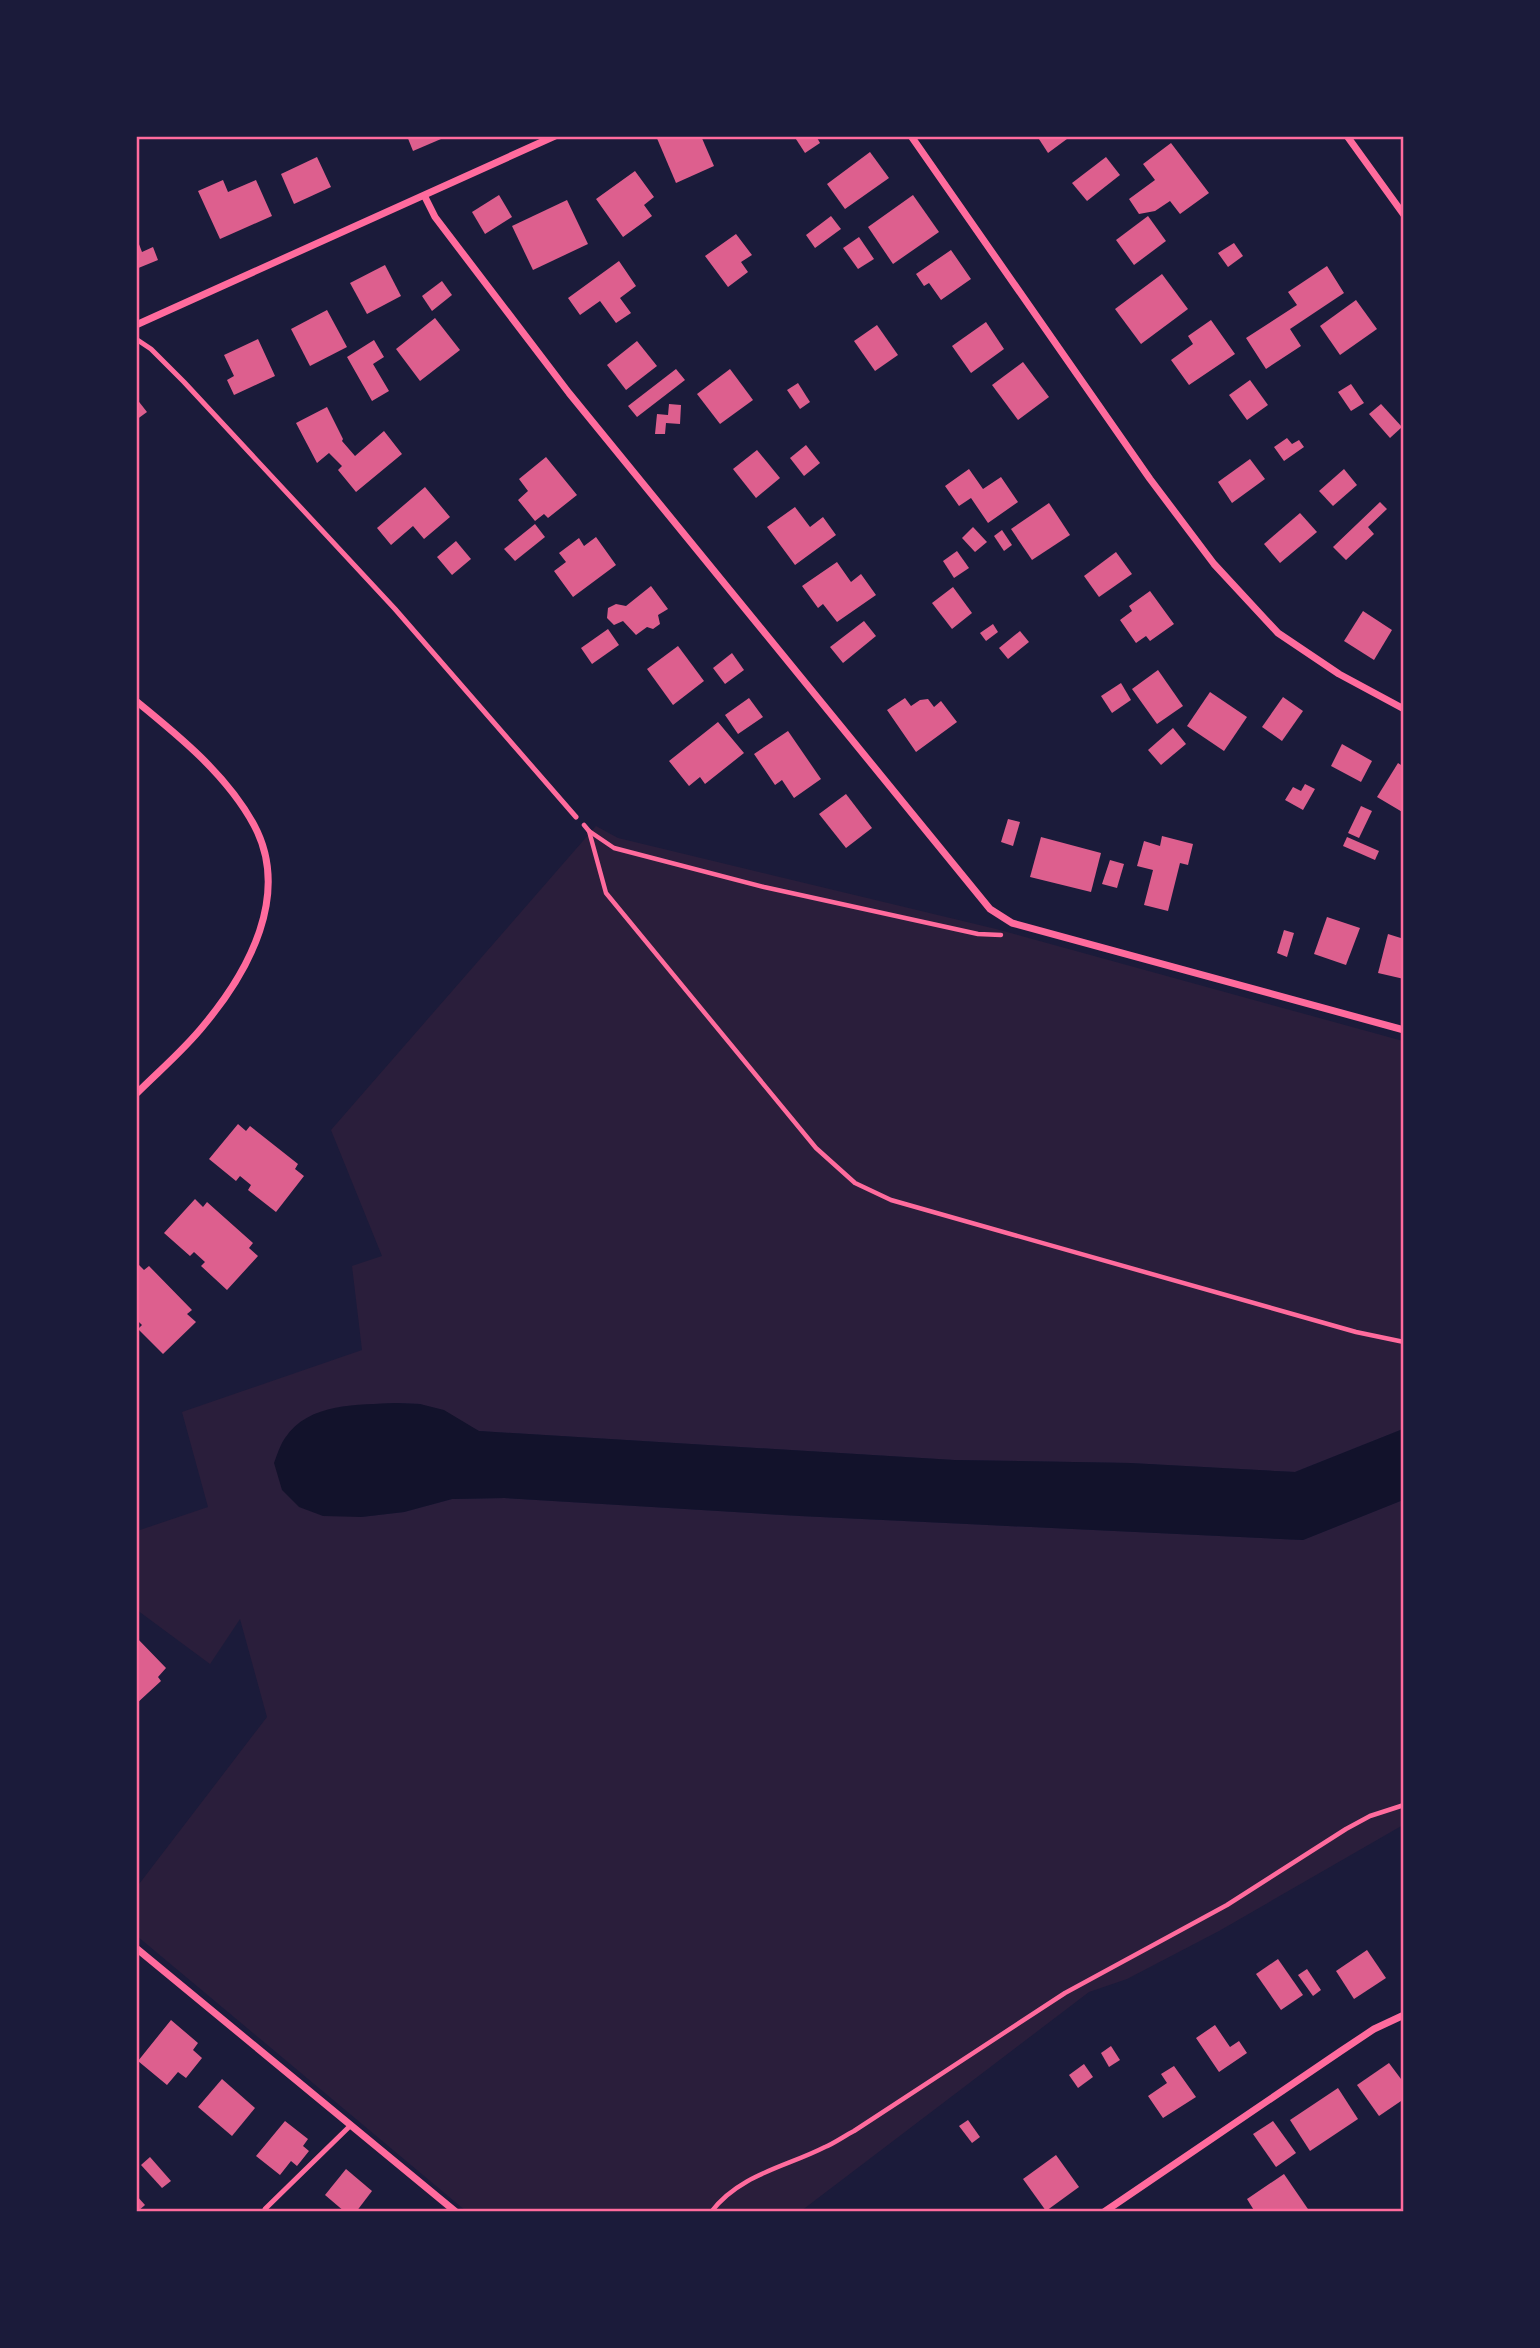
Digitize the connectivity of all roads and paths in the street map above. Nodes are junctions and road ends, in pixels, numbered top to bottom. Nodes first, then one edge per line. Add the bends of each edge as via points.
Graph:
1 (555, 136) edge
2 (911, 136) edge
3 (1348, 136) edge
4 (425, 197) junction
5 (1402, 212) edge
6 (136, 325) edge
7 (136, 340) edge
8 (136, 701) edge
9 (1404, 709) edge
10 (576, 817) joint
11 (589, 831) junction
12 (1020, 925) junction
13 (1404, 1030) edge
14 (136, 1094) edge
15 (1404, 1342) edge
16 (1404, 1805) edge
17 (136, 1948) edge
18 (1404, 2015) edge
19 (351, 2125) junction
20 (265, 2209) dead end
21 (456, 2211) edge
22 (712, 2211) edge
23 (1104, 2211) edge

1 - 4 street
2 - 9 street via 1150,480 1214,564 1278,633 1339,674
3 - 5 street
4 - 6 street
4 - 12 street via 435,217 569,393 981,898 990,909
7 - 10 lane via 184,383 395,609
8 - 14 street via 231,791 262,844 270,888 252,952 225,997
10 - 11 path
11 - 12 path via 614,848 978,934 1000,936
11 - 15 path via 606,893 817,1148 855,1183 917,1208
12 - 13 street
16 - 22 path via 1370,1816 1323,1841 1227,1905 1065,1993 854,2131 733,2189
17 - 19 street
18 - 23 street via 1374,2029
19 - 20 lane
19 - 21 street

